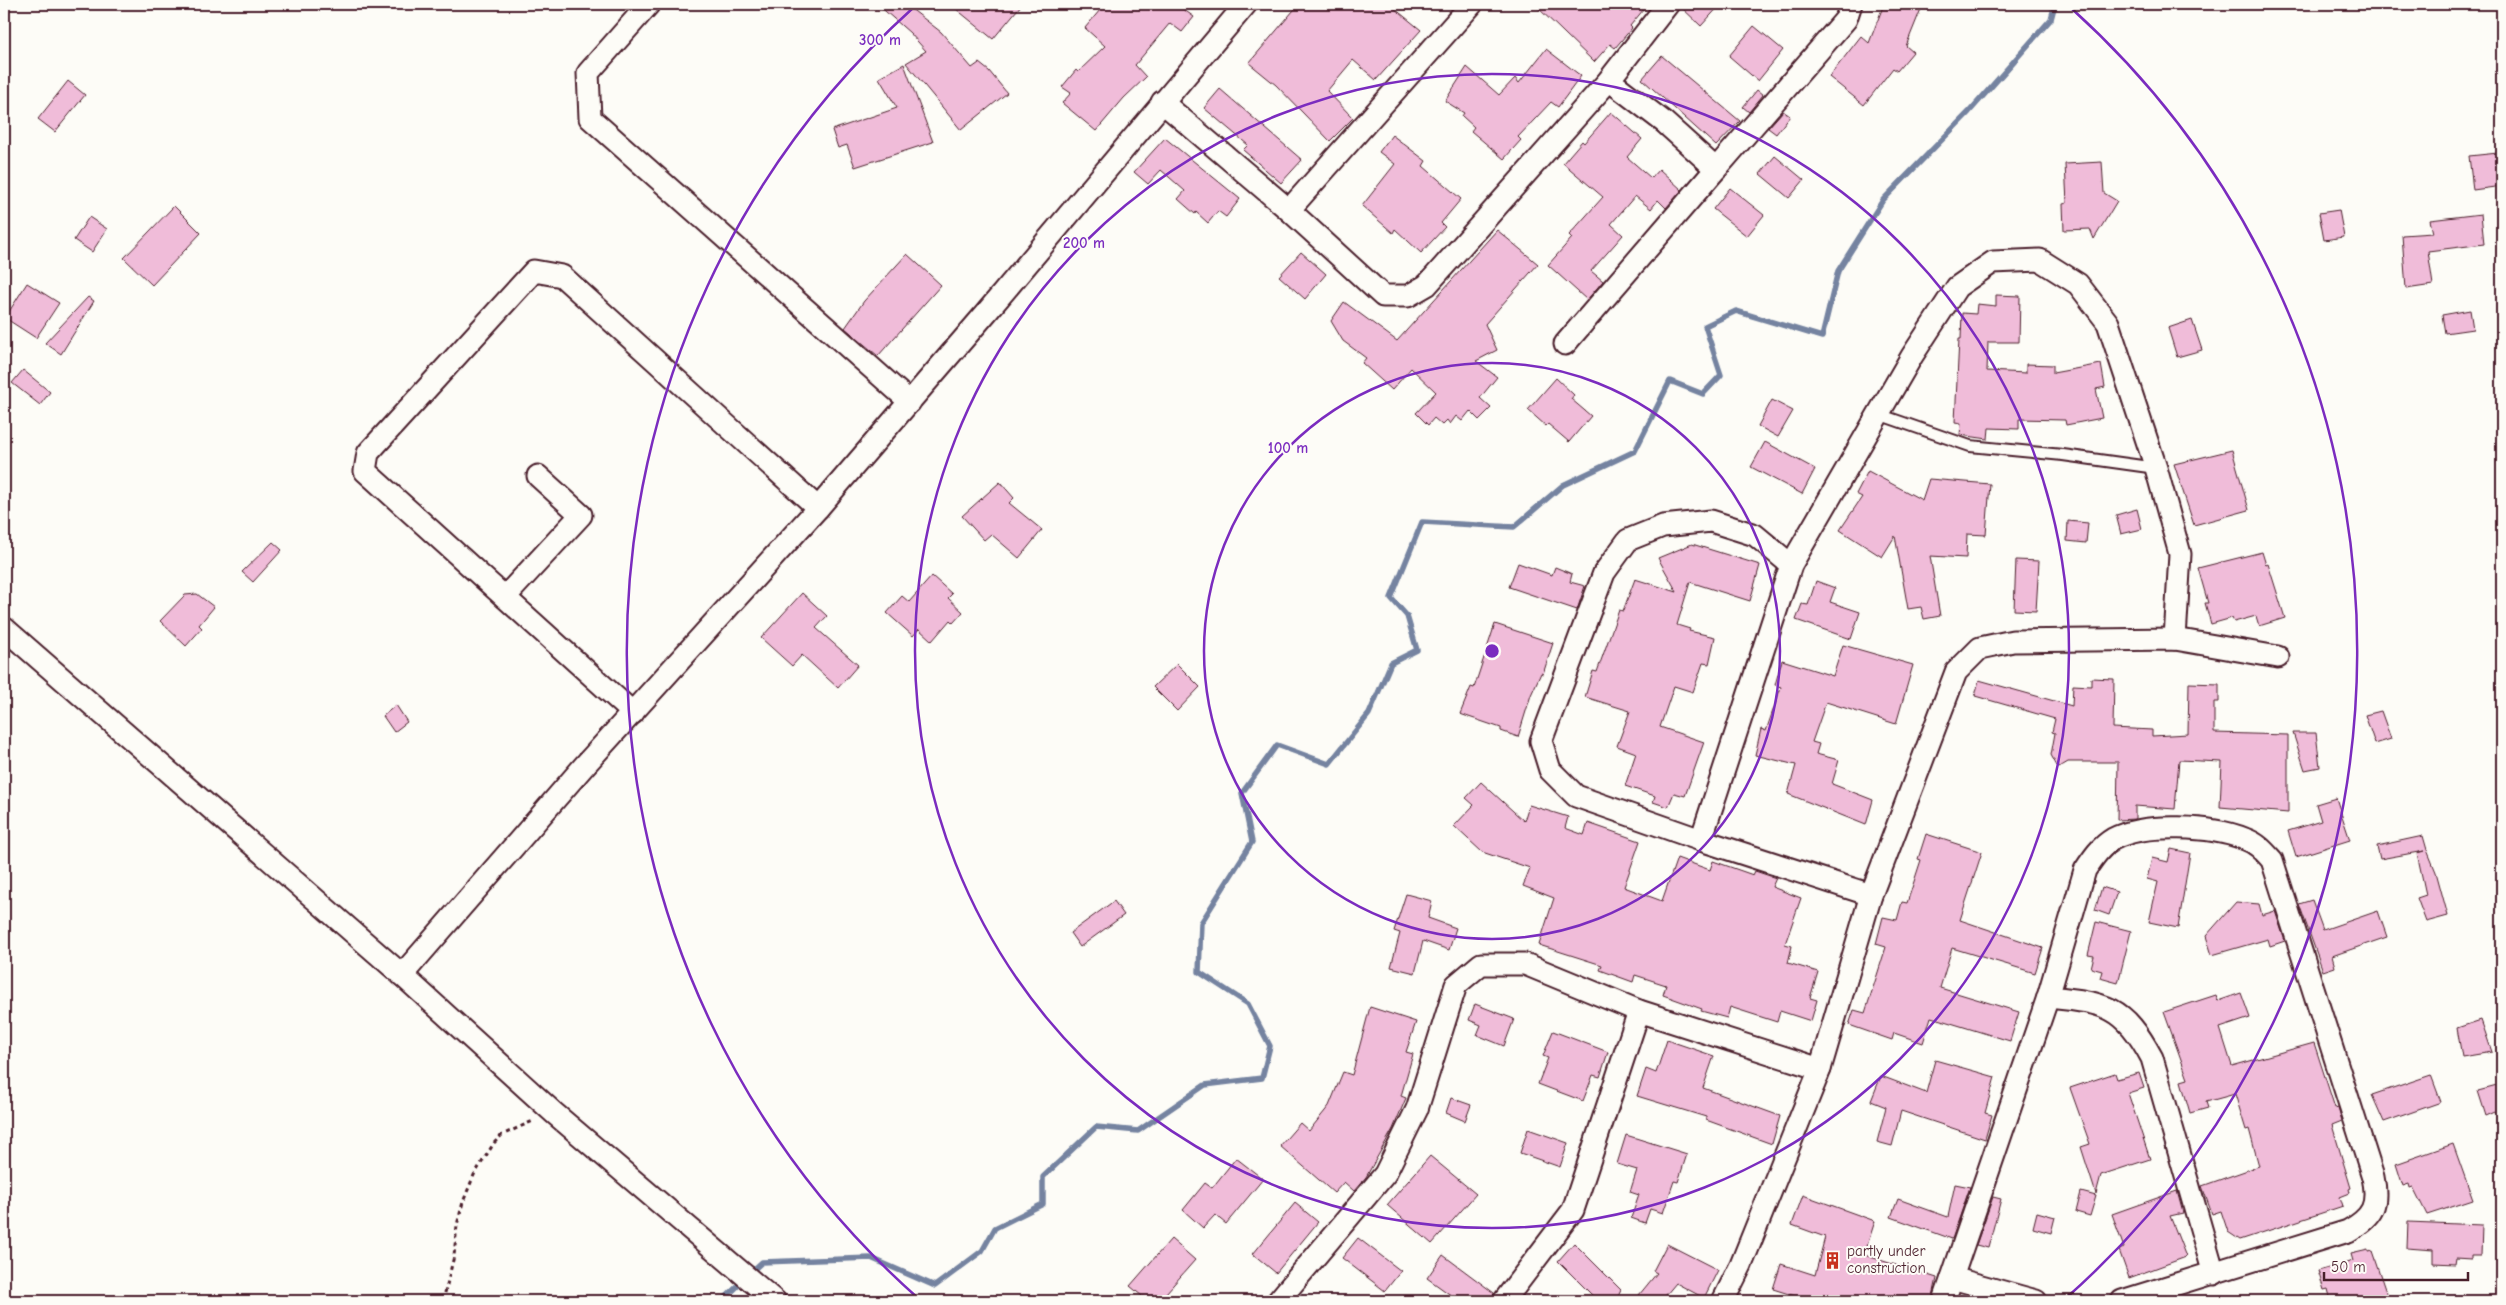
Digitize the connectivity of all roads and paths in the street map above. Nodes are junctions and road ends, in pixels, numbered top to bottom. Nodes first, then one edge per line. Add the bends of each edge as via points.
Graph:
1 (649, 4) edge
2 (1246, 4) edge
3 (1472, 4) edge
4 (1668, 4) edge
5 (1851, 4) edge
6 (1609, 80) junction
7 (1162, 102) junction
8 (1716, 169) junction
9 (1289, 210) junction
10 (1565, 344) dead end
11 (910, 402) junction
12 (1878, 414) junction
13 (2156, 468) junction
14 (538, 476) dead end
15 (818, 508) junction
16 (1791, 565) junction
17 (505, 597) junction
18 (4, 628) edge
19 (2175, 639) junction
20 (2278, 657) dead end
21 (633, 713) junction
22 (1701, 840) junction
23 (1871, 895) junction
24 (402, 975) junction
25 (2048, 997) junction
26 (1639, 1010) junction
27 (1820, 1069) junction
28 (554, 1113) junction
29 (2214, 1274) junction
30 (1952, 1278) junction
31 (443, 1301) edge
32 (775, 1301) edge
33 (1278, 1301) edge
34 (1504, 1301) edge
35 (1723, 1301) edge
36 (1944, 1301) edge
37 (2036, 1301) edge
38 (2122, 1301) edge

1 - 11 street via 588,73 590,118
2 - 7 street
3 - 9 street
4 - 6 street
5 - 8 street via 1846,19
6 - 8 street via 1664,122
6 - 9 street via 1427,285 1408,296 1383,296
7 - 9 street
7 - 11 street
8 - 10 street
11 - 15 street
12 - 13 lane via 1970,446
12 - 13 street via 1957,287 1993,262 2040,260 2078,284 2108,323
12 - 16 street
13 - 19 street via 2180,554
14 - 17 street via 581,515
15 - 17 street via 562,276 534,271 368,453 365,471
15 - 21 street
16 - 22 street
16 - 22 street via 1755,534 1711,521 1663,526 1628,540 1604,573 1540,741 1550,770 1576,796
17 - 21 street
18 - 24 street
19 - 20 street
19 - 23 street via 2013,641 1980,648 1956,672
21 - 24 street
22 - 23 street
23 - 27 street
24 - 28 street
25 - 29 street via 2090,1001 2111,1008 2126,1019 2140,1036 2152,1058
25 - 29 street via 2085,870 2095,854 2112,840 2133,831 2181,828 2245,838 2262,848 2272,860 2373,1177 2376,1200 2366,1218 2348,1231
25 - 30 street
26 - 27 street
26 - 33 street via 1525,964 1481,964 1456,984 1417,1109 1385,1174
26 - 34 street via 1573,1210
27 - 35 street via 1741,1266
28 - 31 path via 502,1135 494,1142 474,1175 457,1225 454,1256
28 - 32 street
29 - 38 street
30 - 36 street
30 - 37 street

